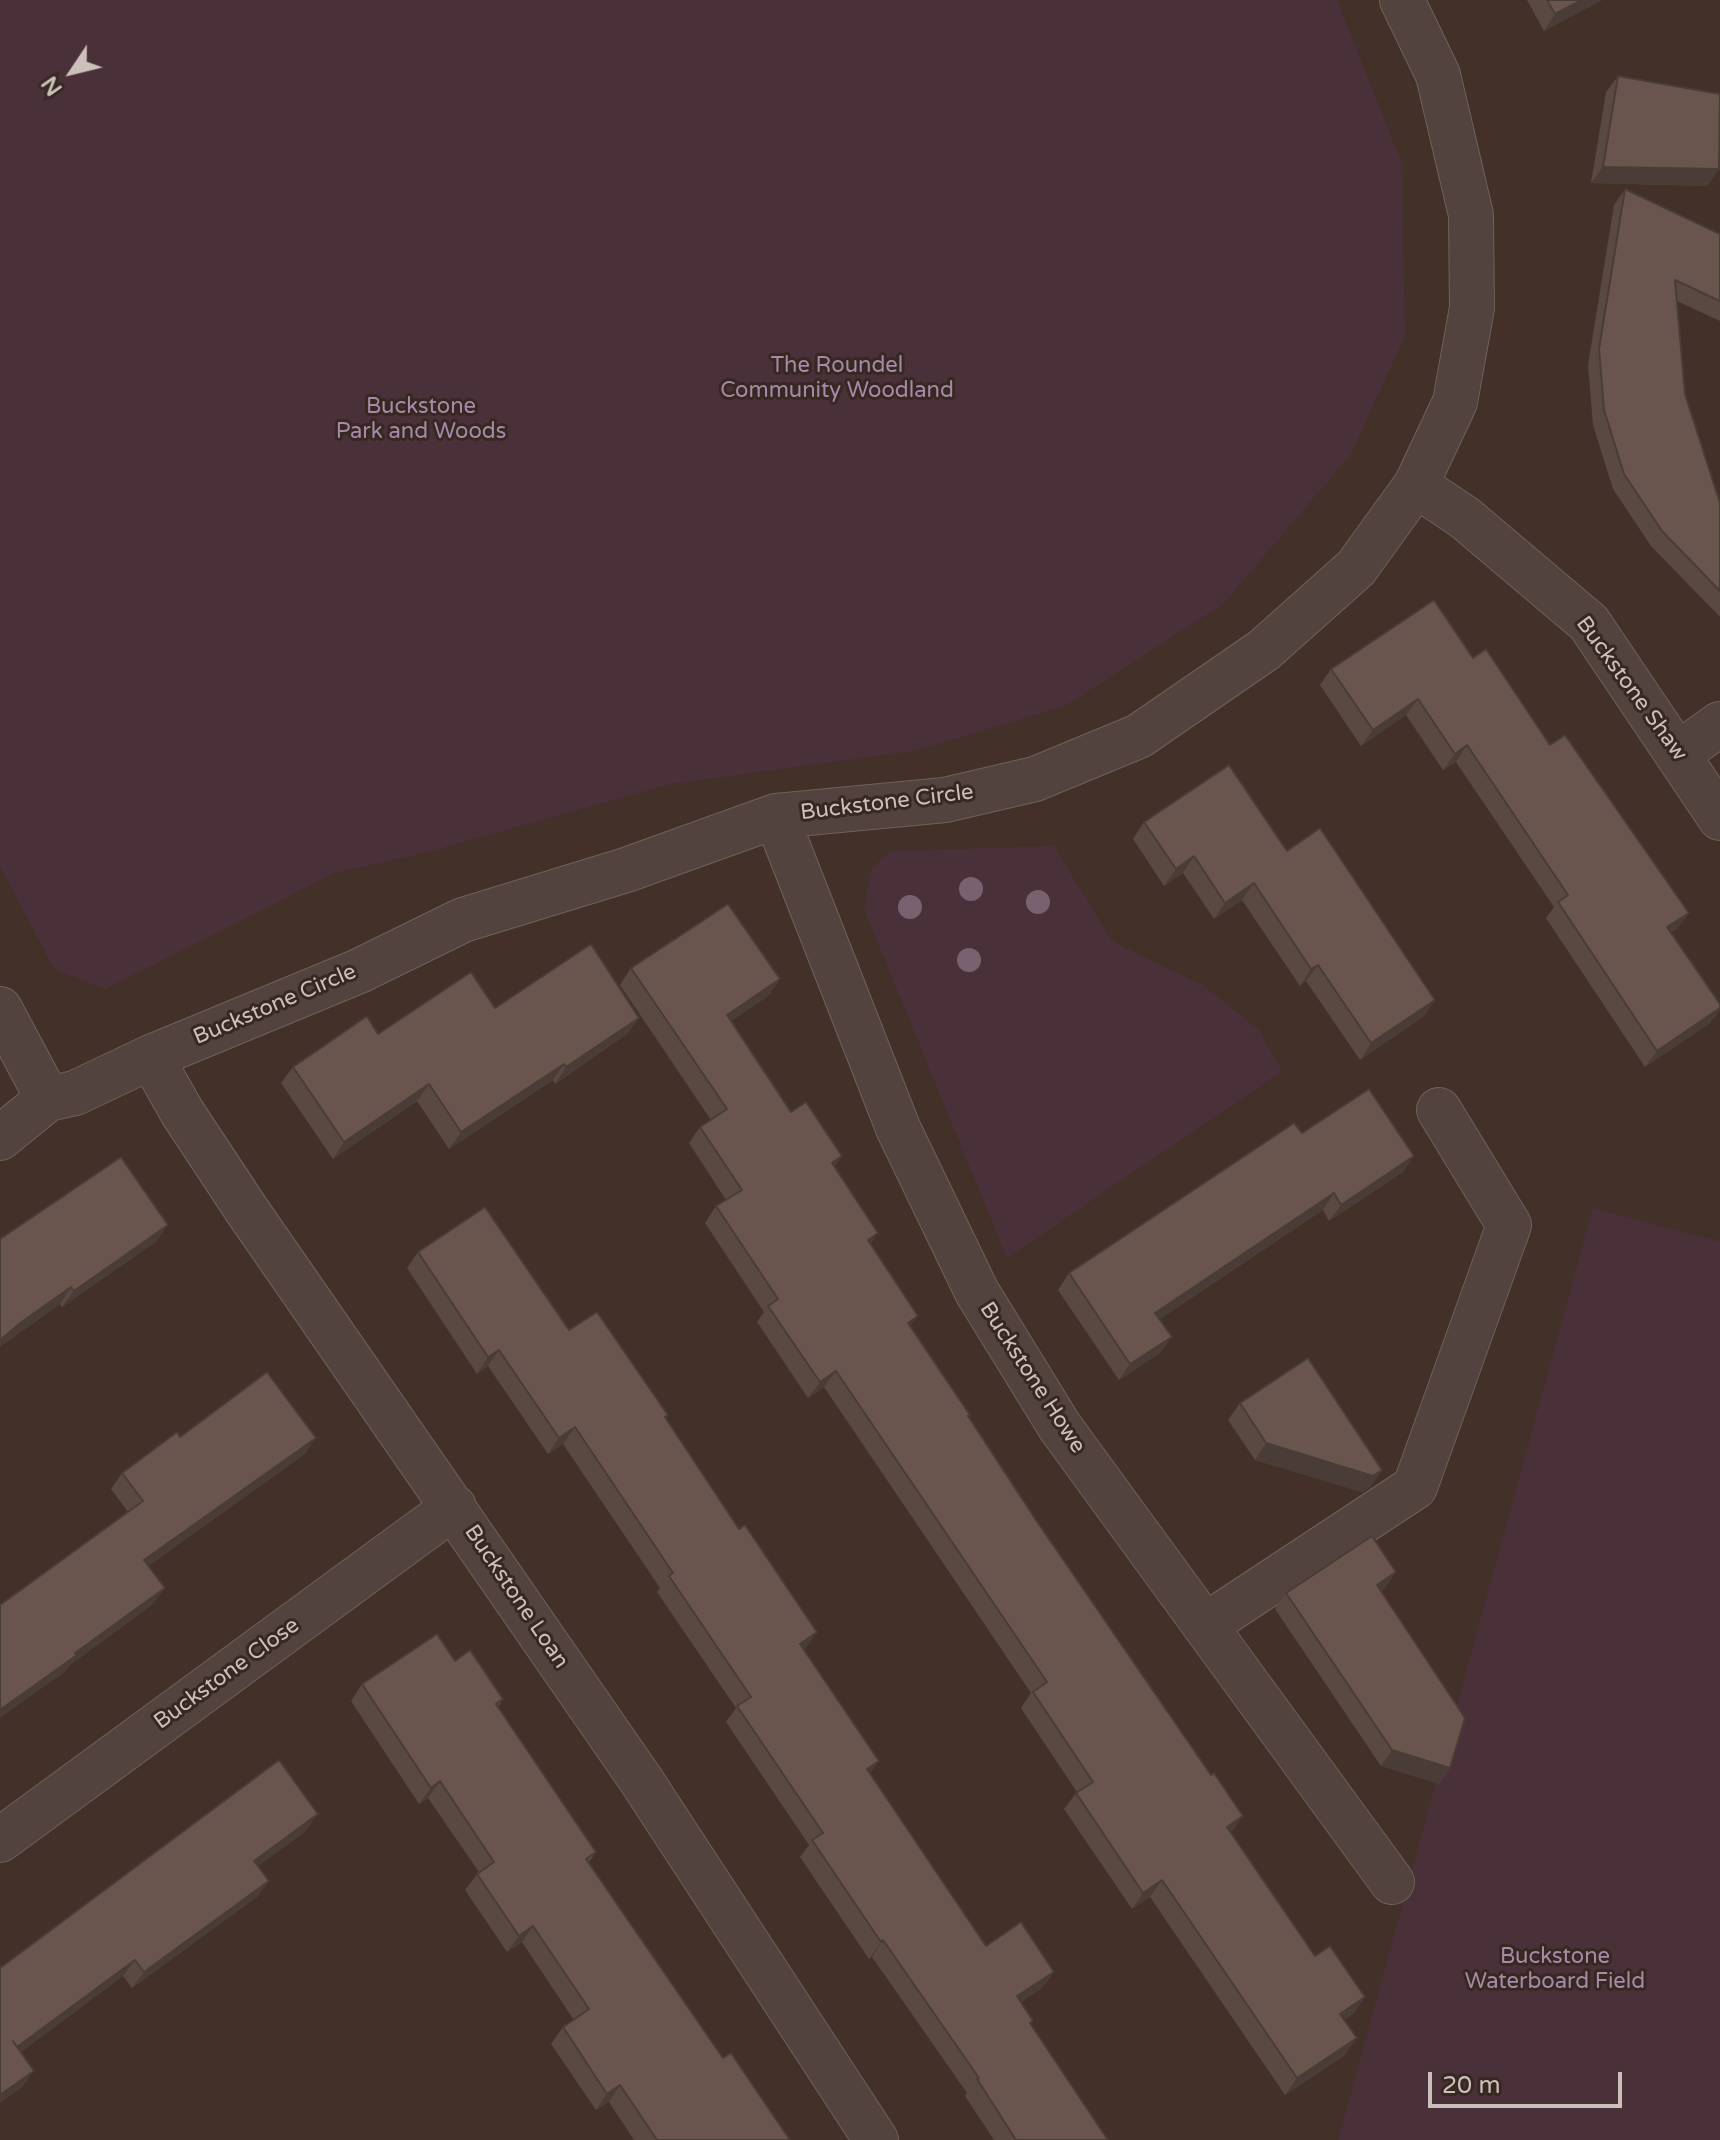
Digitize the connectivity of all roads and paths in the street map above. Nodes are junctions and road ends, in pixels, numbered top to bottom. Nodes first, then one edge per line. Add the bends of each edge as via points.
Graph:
1 (1402, 0) edge
2 (1416, 485) junction
3 (1720, 724) edge
4 (1678, 754) junction
5 (776, 816) junction
6 (1720, 818) edge
7 (0, 1009) edge
8 (151, 1057) junction
9 (48, 1099) junction
10 (1439, 1110) dead end
11 (0, 1138) edge
12 (454, 1507) junction
13 (1206, 1625) junction
14 (0, 1840) edge
15 (1392, 1882) dead end
16 (876, 2140) edge

1 - 2 street, Buckstone Circle via 1438,75 1471,215 1472,308 1455,402
2 - 4 street, Buckstone Shaw via 1465,518 1589,623
2 - 5 street, Buckstone Circle via 1356,568 1264,650 1139,736 1035,779 945,800
3 - 4 street
4 - 6 street, Buckstone Shaw
5 - 8 street, Buckstone Circle via 463,920 359,971
5 - 13 street, Buckstone Howe via 898,1128 977,1292 1060,1427
7 - 9 street
8 - 9 street, Buckstone Circle via 75,1093
8 - 12 street, Buckstone Loan via 246,1209
9 - 11 street, Buckstone Circle
10 - 13 street via 1509,1225 1415,1487
12 - 14 street, Buckstone Close
12 - 16 street, Buckstone Loan via 641,1780
13 - 15 street, Buckstone Howe

